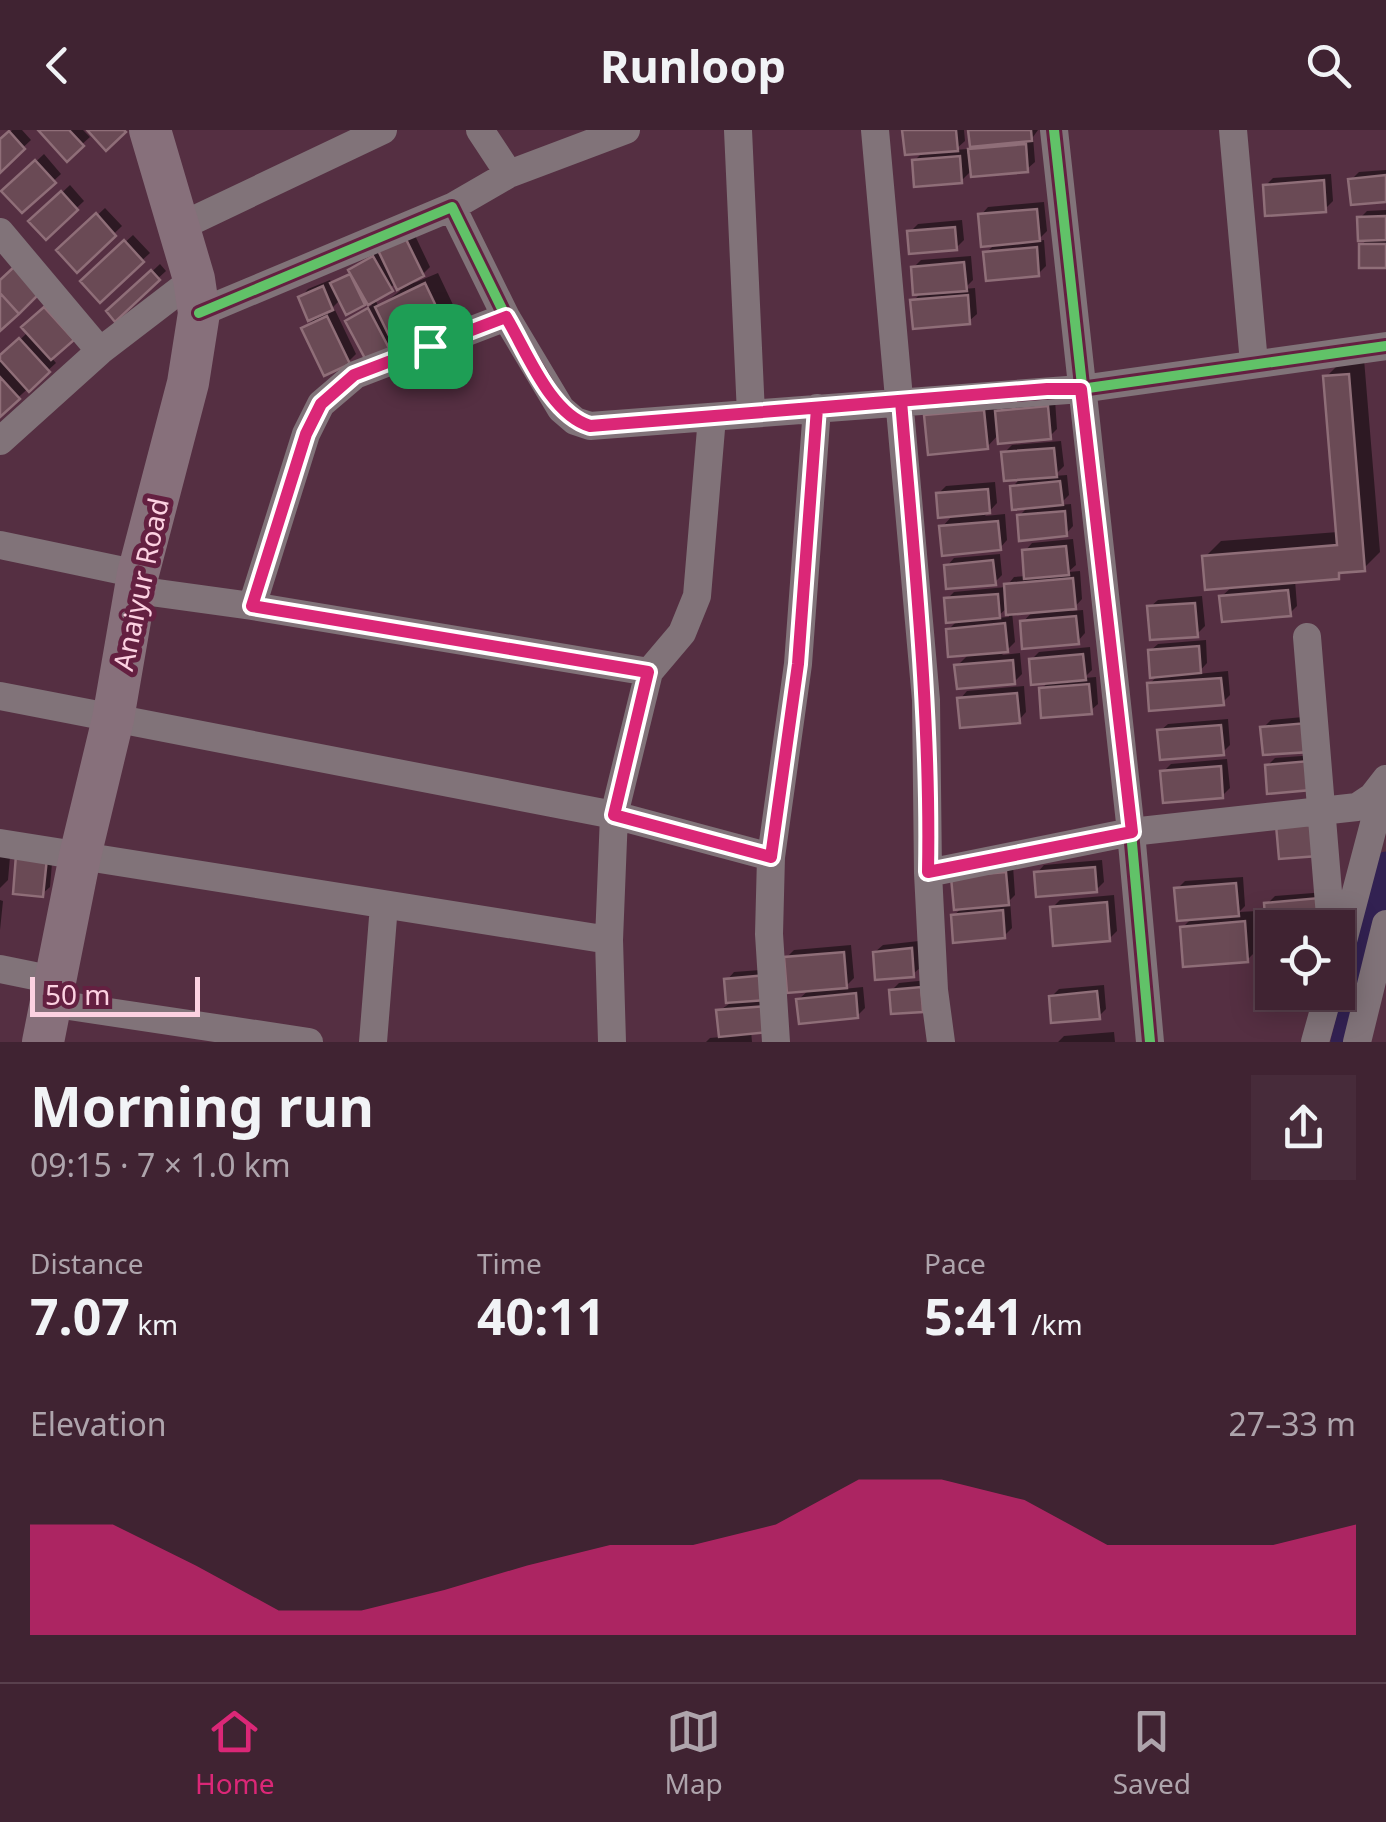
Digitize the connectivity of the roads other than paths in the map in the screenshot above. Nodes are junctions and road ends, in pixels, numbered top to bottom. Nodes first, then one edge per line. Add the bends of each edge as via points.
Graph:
1 (150, 130) edge
2 (383, 130) edge
3 (480, 130) edge
4 (626, 130) edge
5 (738, 130) edge
6 (874, 130) edge
7 (1054, 130) edge
8 (1233, 130) edge
9 (509, 174) junction
10 (452, 207) junction
11 (177, 228) junction
12 (4, 246) edge
13 (196, 296) junction
14 (506, 317) junction
15 (1386, 346) edge
16 (100, 350) junction
17 (1254, 363) junction
18 (1081, 389) junction
19 (901, 401) junction
20 (817, 408) junction
21 (751, 414) junction
22 (712, 417) junction
23 (0, 441) edge
24 (0, 545) edge
25 (137, 582) junction
26 (252, 606) junction
27 (1307, 636) dead end
28 (648, 672) junction
29 (0, 696) edge
30 (113, 719) junction
31 (1386, 779) edge
32 (1320, 813) junction
33 (614, 815) junction
34 (1132, 832) junction
35 (0, 843) edge
36 (80, 856) junction
37 (771, 857) junction
38 (928, 872) junction
39 (384, 905) junction
40 (1329, 910) edge
41 (1351, 910) edge
42 (1386, 924) edge
43 (609, 940) junction
44 (0, 969) edge
45 (49, 1008) edge
46 (1324, 1010) edge
47 (309, 1042) edge
48 (372, 1042) edge
49 (612, 1042) edge
50 (776, 1042) edge
51 (941, 1042) edge
52 (1150, 1042) edge
53 (1315, 1042) edge
54 (1357, 1042) edge

1 - 11 main road, Anaiyur Road
2 - 11 street
3 - 9 street
4 - 9 street
5 - 21 street
6 - 19 street
7 - 18 street
8 - 17 street
9 - 10 street
10 - 13 street
10 - 14 street
11 - 13 main road, Anaiyur Road
12 - 16 street
13 - 16 street
13 - 25 main road, Anaiyur Road via 188,384
14 - 22 street via 560,410 575,422 616,426
14 - 26 street via 354,375 321,404
15 - 17 street
16 - 23 street
17 - 18 street
18 - 19 street
18 - 34 street
19 - 20 street
19 - 38 street via 926,700
20 - 21 street
20 - 37 street via 798,664
21 - 22 street
22 - 28 street via 697,596 682,633
24 - 25 street
25 - 26 street
25 - 30 main road, Anaiyur Road
26 - 28 street
27 - 32 street
28 - 33 street
29 - 30 street
30 - 33 street
30 - 36 main road, Anaiyur Road
31 - 32 street via 1357,806
31 - 41 street
32 - 34 street
32 - 40 street
33 - 37 street
33 - 43 street
34 - 38 street
34 - 52 street
35 - 36 street
36 - 39 street
36 - 45 main road, Anaiyur Road
37 - 50 street via 768,934
38 - 51 street
39 - 43 street
39 - 48 street
42 - 54 street
43 - 49 street
44 - 45 street
45 - 47 street
46 - 53 street

